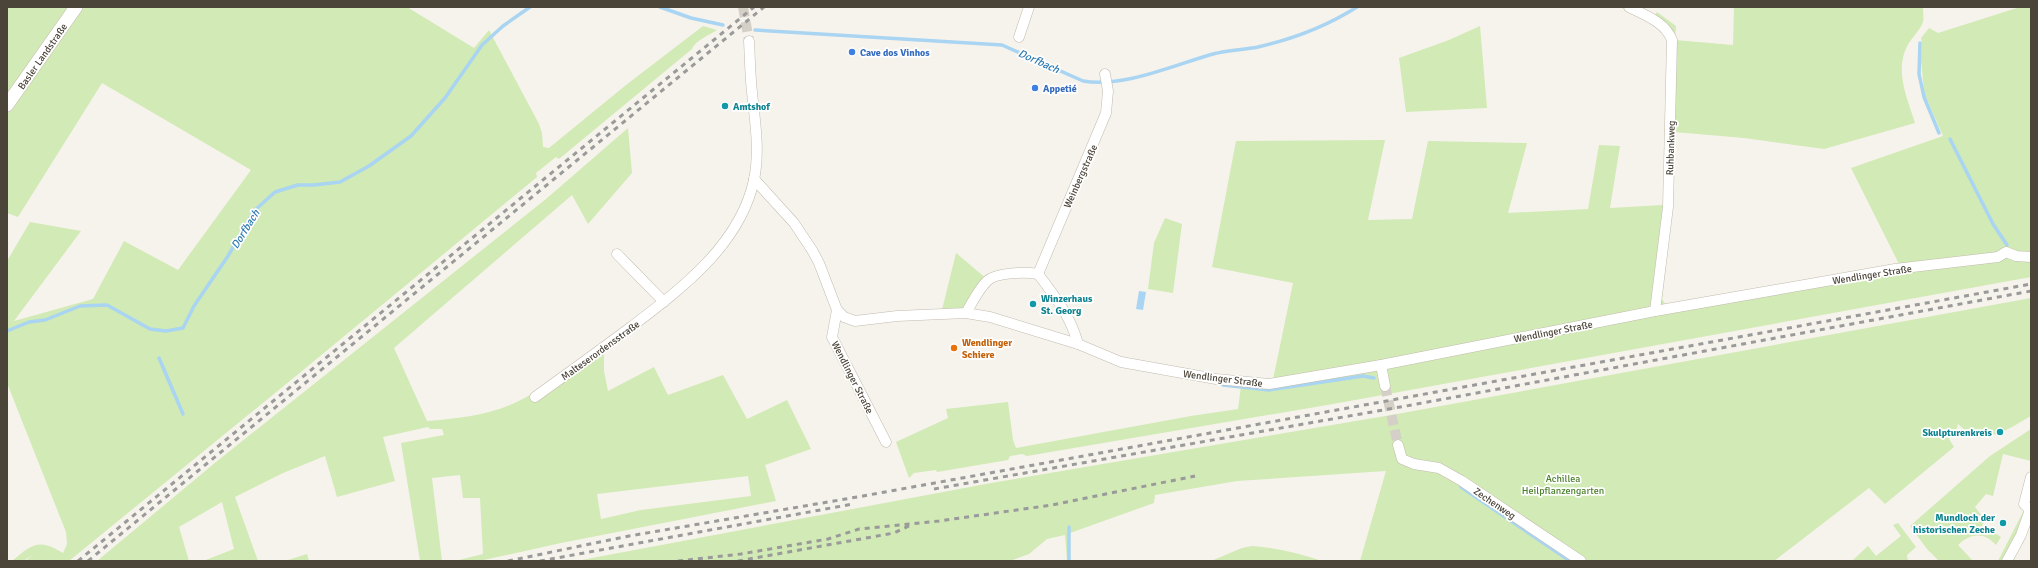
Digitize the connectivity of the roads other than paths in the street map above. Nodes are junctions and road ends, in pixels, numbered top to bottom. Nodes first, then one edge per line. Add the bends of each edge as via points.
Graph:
1 (76, 7) edge
2 (1029, 7) edge
3 (1629, 7) edge
4 (1019, 37) dead end
5 (749, 41) tunnel mouth
6 (1106, 80) dead end
7 (7, 105) edge
8 (754, 179) junction
9 (617, 254) dead end
10 (2031, 257) edge
11 (1038, 274) junction
12 (664, 302) junction
13 (837, 310) junction
14 (1655, 311) junction
15 (966, 313) junction
16 (1078, 344) junction
17 (1381, 365) junction
18 (1385, 386) tunnel mouth
19 (535, 396) dead end
20 (886, 442) dead end
21 (1398, 445) tunnel mouth
22 (2031, 477) edge
23 (1581, 561) edge
24 (2007, 561) edge

1 - 7 street, Basler Landstraße
2 - 4 street
3 - 14 street, Ruhbankweg via 1663,26 1670,33 1672,40 1668,207
5 - 8 street, Malteserordensstraße via 758,147
6 - 11 street, Weinbergstraße via 1106,113
8 - 12 street, Malteserordensstraße via 749,199 724,242 704,267
8 - 13 street via 794,223 812,250
9 - 12 street
10 - 14 street, Wendlinger Straße via 2006,252 1998,257 1895,269
11 - 15 street via 1030,272 999,275 988,280
11 - 16 street via 1067,315
12 - 19 street, Malteserordensstraße
13 - 15 street, Wendlinger Straße via 844,317 855,320
13 - 20 street, Wendlinger Straße via 832,337
14 - 17 street, Wendlinger Straße
15 - 16 street, Wendlinger Straße via 990,317
16 - 17 street, Wendlinger Straße via 1121,362 1216,379 1270,384
17 - 18 street
21 - 23 street, Zechenweg via 1402,459 1414,464 1439,468 1462,481
22 - 24 street via 2024,504 2030,510

